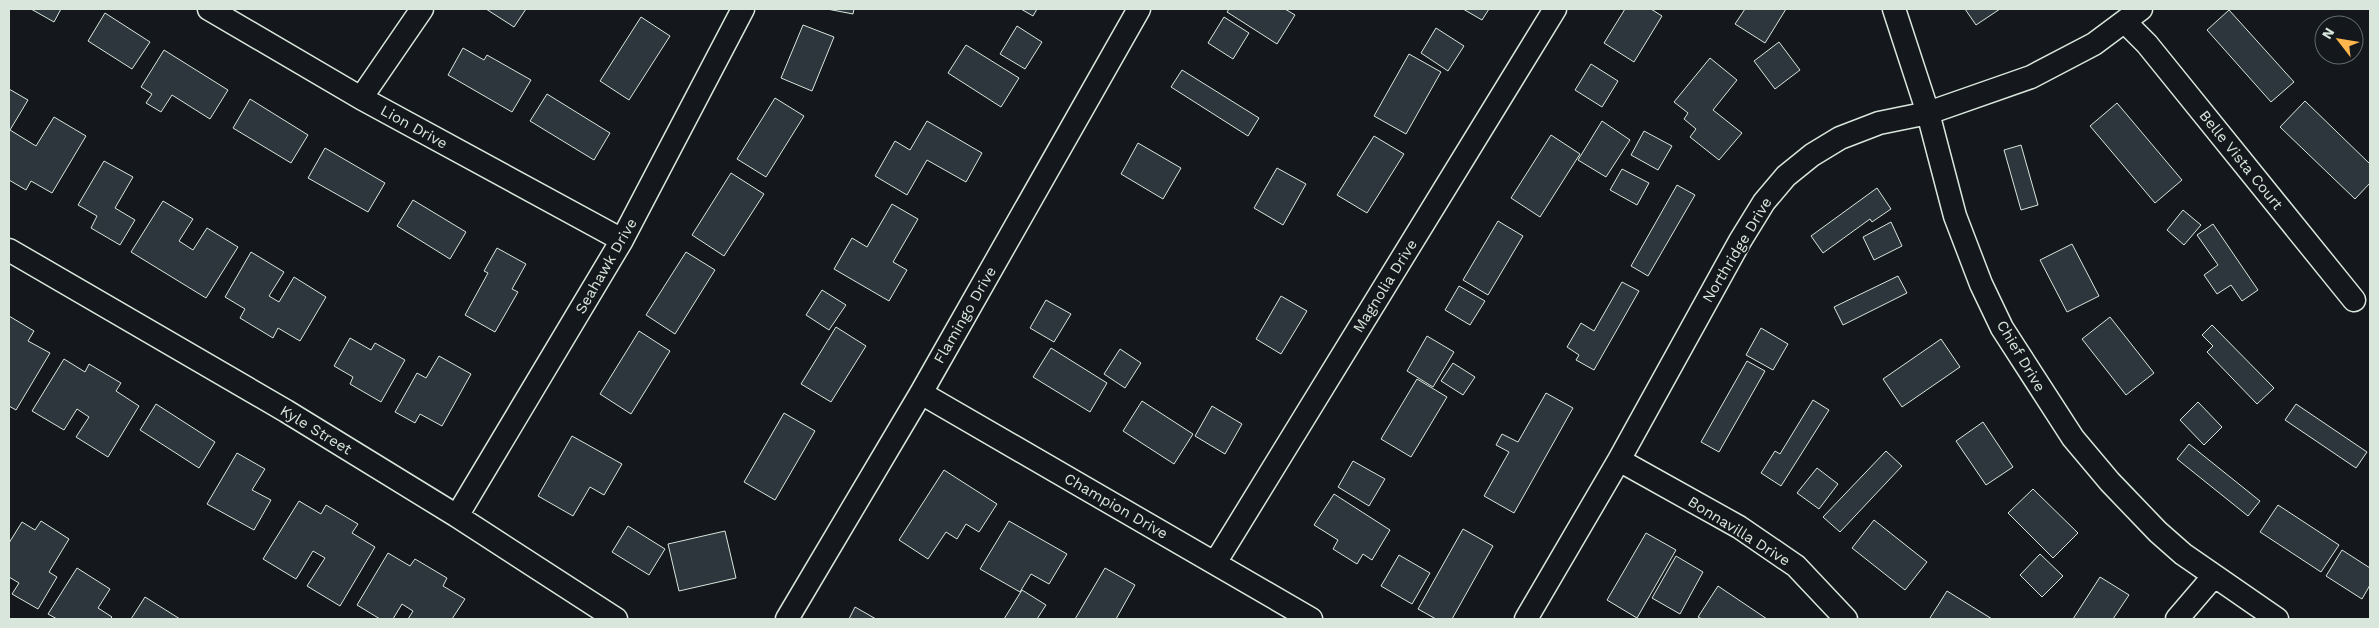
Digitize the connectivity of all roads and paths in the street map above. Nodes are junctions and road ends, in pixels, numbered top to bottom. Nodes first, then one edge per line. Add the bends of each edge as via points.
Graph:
1 (210, 9) edge
2 (422, 9) edge
3 (743, 9) edge
4 (1139, 9) edge
5 (1555, 9) edge
6 (1894, 9) edge
7 (2133, 16) edge
8 (361, 98) junction
9 (1928, 113) junction
10 (622, 240) junction
11 (9, 250) edge
12 (2354, 300) dead end
13 (920, 393) junction
14 (1619, 460) junction
15 (457, 516) junction
16 (1215, 563) junction
17 (2213, 576) junction
18 (616, 619) edge
19 (787, 619) edge
20 (1311, 619) edge
21 (1526, 619) edge
22 (1846, 619) edge
23 (2178, 619) edge
24 (2277, 619) edge

1 - 8 street, Lion Drive
2 - 8 street
3 - 10 street, Seahawk Drive
4 - 13 street, Flamingo Drive
5 - 16 street, Magnolia Drive
6 - 9 street, Chief Drive
7 - 9 street, Northridge Drive via 2086,49 2031,77
7 - 12 street, Belle Vista Court via 2146,44
8 - 10 street, Lion Drive
9 - 14 street, Northridge Drive via 1879,123 1840,138 1786,176 1764,202 1735,248
9 - 17 street, Chief Drive via 1955,216 2002,328 2079,445 2158,532
10 - 15 street, Seahawk Drive
11 - 15 street, Kyle Street
13 - 16 street, Champion Drive
13 - 19 street, Flamingo Drive
14 - 21 street, Northridge Drive
14 - 22 street, Bonnavilla Drive via 1739,527 1796,566
15 - 18 street, Kyle Street
16 - 20 street, Champion Drive
17 - 23 street
17 - 24 street, Chief Drive

